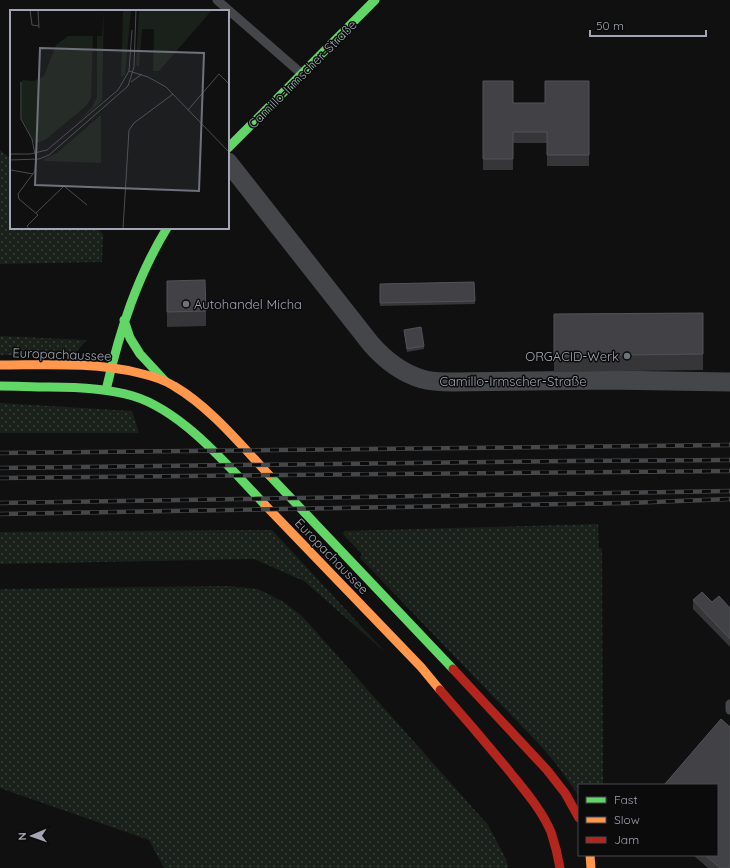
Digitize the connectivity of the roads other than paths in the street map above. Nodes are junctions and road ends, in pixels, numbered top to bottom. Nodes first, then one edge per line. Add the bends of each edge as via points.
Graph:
1 (217, 0) edge
2 (375, 0) edge
3 (228, 10) edge
4 (229, 10) edge
5 (302, 74) junction
6 (229, 147) edge
7 (229, 163) edge
8 (166, 229) edge
9 (124, 320) junction
10 (0, 365) edge
11 (111, 368) junction
12 (165, 381) junction
13 (730, 382) edge
14 (0, 386) edge
15 (107, 390) junction
16 (730, 704) edge
17 (730, 710) edge
18 (578, 816) edge
19 (590, 856) edge
20 (560, 868) edge
21 (591, 868) edge

1 - 3 lane
2 - 5 main road, Camillo-Irmscher-Straße
4 - 5 lane
5 - 6 main road, Camillo-Irmscher-Straße
7 - 13 street, Camillo-Irmscher-Straße via 380,354 401,370 423,379 453,382
8 - 9 main road via 153,251
9 - 11 main road
9 - 12 main road via 137,350
10 - 11 main road, Europachaussee
11 - 12 main road, Europachaussee
11 - 15 main road
12 - 18 main road, Europachaussee via 186,394 220,423 345,554 555,778
14 - 15 main road, Europachaussee
15 - 20 main road, Europachaussee via 143,399 156,406 208,445 421,667 494,752 540,811 551,833
16 - 17 lane
19 - 21 main road

